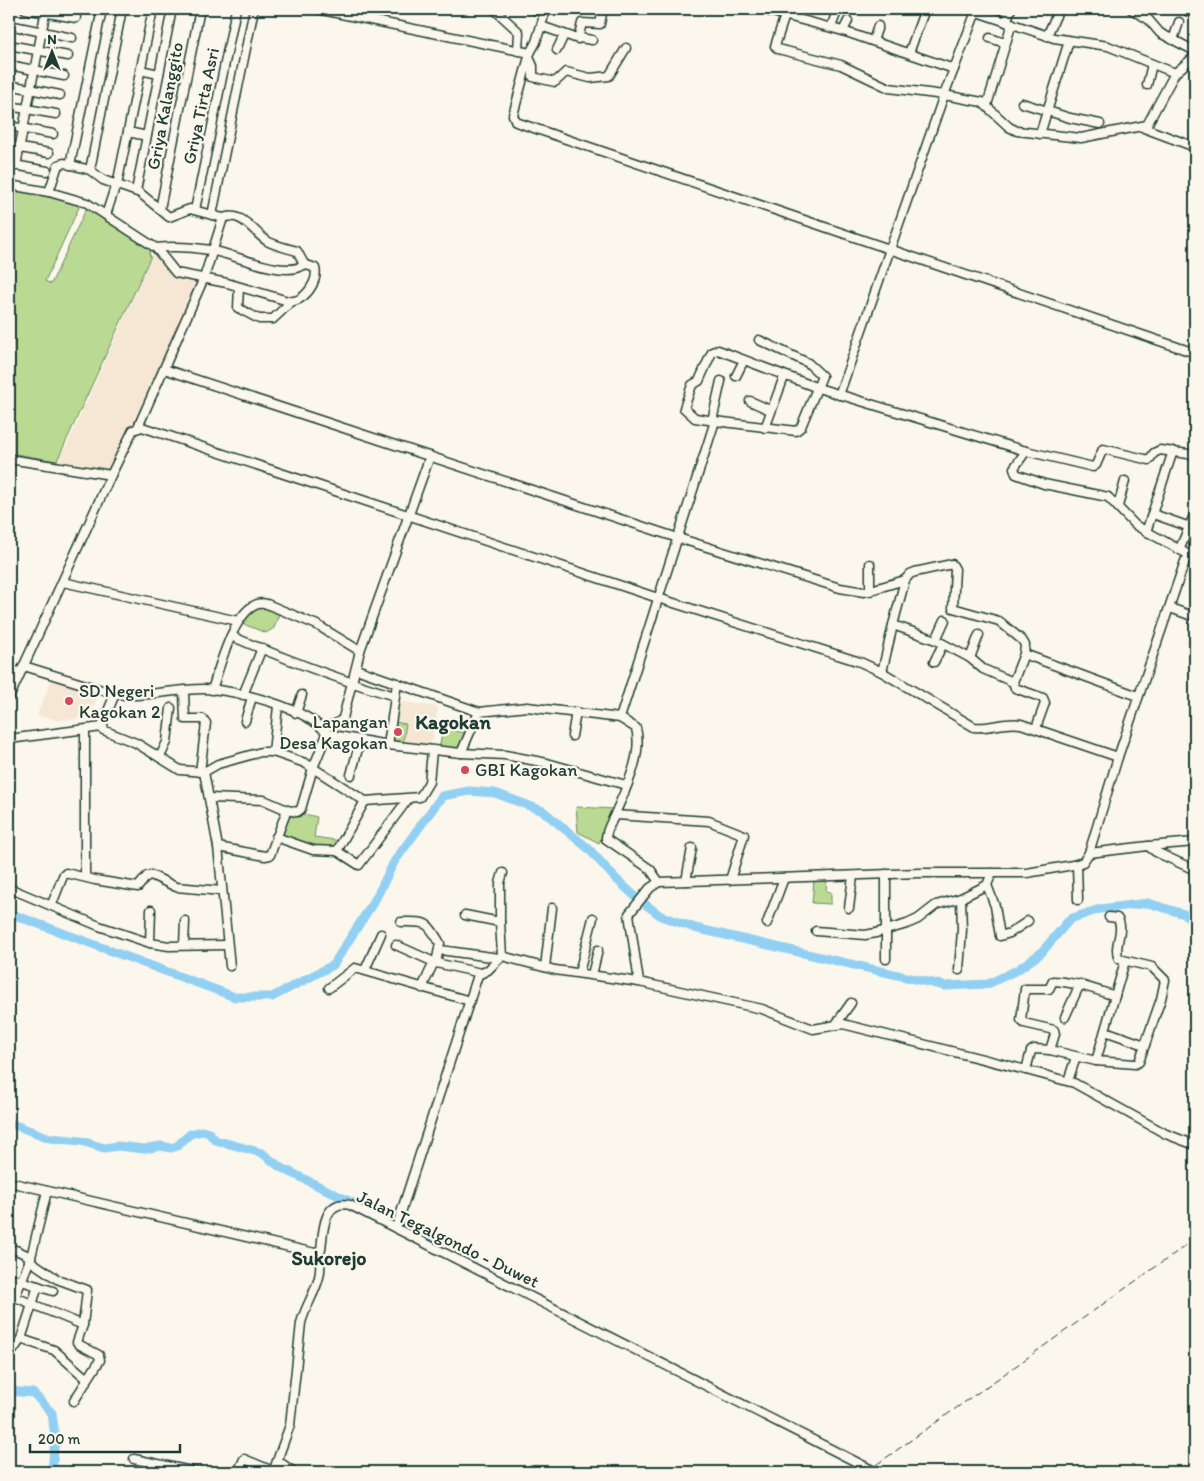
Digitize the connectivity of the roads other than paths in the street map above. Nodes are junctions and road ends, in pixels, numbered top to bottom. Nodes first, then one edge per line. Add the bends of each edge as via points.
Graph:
1 (25, 9) edge
2 (102, 9) edge
3 (122, 9) edge
4 (153, 9) edge
5 (172, 9) edge
6 (200, 9) edge
7 (236, 9) edge
8 (254, 9) edge
9 (317, 9) edge
10 (494, 9) edge
11 (533, 9) edge
12 (603, 9) edge
13 (761, 9) edge
14 (838, 9) edge
15 (925, 9) edge
16 (968, 9) edge
17 (1011, 9) edge
18 (1059, 9) edge
19 (1131, 9) edge
20 (977, 10) edge
21 (46, 11) edge
22 (546, 11) edge
23 (785, 12) edge
24 (76, 18) dead end
25 (848, 21) dead end
26 (1009, 22) junction
27 (1180, 22) dead end
28 (9, 25) edge
29 (540, 26) junction
30 (878, 26) dead end
31 (831, 27) junction
32 (843, 31) junction
33 (42, 32) junction
34 (564, 34) junction
35 (1047, 36) junction
36 (72, 38) dead end
37 (580, 38) junction
38 (990, 38) dead end
39 (592, 40) dead end
40 (1173, 40) junction
41 (873, 41) junction
42 (1069, 41) junction
43 (1006, 43) junction
44 (9, 45) edge
45 (626, 48) dead end
46 (38, 50) junction
47 (557, 50) dead end
48 (518, 51) junction
49 (909, 53) junction
50 (1195, 54) edge
51 (529, 55) junction
52 (68, 56) dead end
53 (1152, 64) junction
54 (9, 65) edge
55 (954, 69) junction
56 (35, 70) junction
57 (140, 70) junction
58 (1175, 73) junction
59 (159, 74) junction
60 (64, 76) dead end
61 (9, 85) edge
62 (1147, 85) dead end
63 (31, 89) junction
64 (60, 95) dead end
65 (944, 95) junction
66 (1022, 103) dead end
67 (986, 105) junction
68 (9, 106) edge
69 (27, 109) junction
70 (1047, 110) junction
71 (56, 114) dead end
72 (1083, 121) junction
73 (9, 126) edge
74 (24, 128) junction
75 (1144, 128) junction
76 (128, 132) junction
77 (53, 134) dead end
78 (1040, 134) junction
79 (147, 136) junction
80 (1100, 136) junction
81 (1081, 138) junction
82 (9, 146) edge
83 (1195, 147) edge
84 (20, 148) junction
85 (50, 153) dead end
86 (13, 165) edge
87 (70, 165) junction
88 (90, 170) junction
89 (47, 171) dead end
90 (117, 185) junction
91 (9, 186) edge
92 (136, 190) junction
93 (49, 192) junction
94 (160, 209) junction
95 (195, 210) junction
96 (106, 214) junction
97 (212, 215) junction
98 (223, 218) junction
99 (156, 248) junction
100 (890, 249) junction
101 (212, 250) junction
102 (304, 264) junction
103 (204, 278) junction
104 (239, 287) junction
105 (291, 302) junction
106 (759, 340) dead end
107 (1195, 353) edge
108 (744, 360) junction
109 (164, 369) junction
110 (736, 376) dead end
111 (784, 377) junction
112 (721, 381) dead end
113 (818, 388) junction
114 (839, 395) junction
115 (750, 401) dead end
116 (770, 410) junction
117 (714, 421) junction
118 (138, 427) junction
119 (765, 428) junction
120 (1026, 451) junction
121 (1173, 451) junction
122 (1195, 455) edge
123 (430, 456) junction
124 (9, 459) edge
125 (111, 475) junction
126 (1125, 481) dead end
127 (1118, 506) junction
128 (1195, 513) edge
129 (1153, 514) junction
130 (410, 515) junction
131 (1190, 527) junction
132 (1146, 532) junction
133 (678, 538) junction
134 (1180, 548) junction
135 (1193, 556) edge
136 (870, 564) dead end
137 (905, 580) junction
138 (63, 582) junction
139 (870, 591) junction
140 (658, 598) junction
141 (1170, 608) junction
142 (1195, 617) edge
143 (944, 620) dead end
144 (238, 621) junction
145 (893, 625) junction
146 (979, 635) dead end
147 (231, 636) junction
148 (939, 642) junction
149 (262, 648) junction
150 (360, 651) junction
151 (1024, 654) junction
152 (970, 658) junction
153 (934, 662) dead end
154 (22, 669) junction
155 (356, 669) junction
156 (9, 670) edge
157 (882, 672) junction
158 (1013, 682) junction
159 (353, 684) junction
160 (397, 684) junction
161 (212, 690) junction
162 (184, 691) junction
163 (114, 694) junction
164 (243, 695) junction
165 (302, 695) dead end
166 (395, 696) junction
167 (1138, 696) junction
168 (252, 697) junction
169 (9, 698) edge
170 (278, 706) junction
171 (171, 708) dead end
172 (479, 712) junction
173 (576, 712) junction
174 (296, 713) junction
175 (620, 718) junction
176 (245, 720) dead end
177 (102, 727) junction
178 (1036, 728) junction
179 (85, 730) junction
180 (325, 731) junction
181 (572, 736) dead end
182 (9, 739) edge
183 (360, 741) junction
184 (388, 745) junction
185 (432, 751) junction
186 (274, 752) junction
187 (461, 753) junction
188 (160, 757) junction
189 (1118, 757) junction
190 (313, 768) junction
191 (202, 772) junction
192 (351, 775) dead end
193 (626, 785) junction
194 (210, 798) junction
195 (408, 799) junction
196 (365, 801) junction
197 (287, 810) junction
198 (615, 815) junction
199 (276, 837) junction
200 (1195, 842) edge
201 (218, 847) junction
202 (692, 848) dead end
203 (1151, 848) junction
204 (337, 851) junction
205 (1084, 859) junction
206 (1195, 870) edge
207 (503, 873) dead end
208 (992, 873) junction
209 (886, 874) junction
210 (85, 876) junction
211 (731, 876) junction
212 (853, 876) junction
213 (784, 878) junction
214 (686, 881) junction
215 (659, 882) junction
216 (987, 885) junction
217 (9, 888) edge
218 (222, 891) junction
219 (961, 898) junction
220 (1078, 900) dead end
221 (52, 904) junction
222 (552, 908) dead end
223 (850, 908) dead end
224 (151, 910) dead end
225 (465, 915) dead end
226 (592, 918) dead end
227 (1109, 918) dead end
228 (185, 921) dead end
229 (1028, 921) dead end
230 (401, 922) dead end
231 (500, 922) junction
232 (767, 923) dead end
233 (888, 929) junction
234 (816, 931) dead end
235 (381, 934) dead end
236 (150, 943) junction
237 (227, 945) junction
238 (184, 946) junction
239 (396, 946) dead end
240 (440, 950) junction
241 (598, 950) dead end
242 (501, 957) junction
243 (886, 959) dead end
244 (1125, 961) junction
245 (435, 963) junction
246 (230, 966) dead end
247 (545, 968) junction
248 (365, 970) junction
249 (959, 970) dead end
250 (481, 973) junction
251 (579, 973) junction
252 (592, 974) junction
253 (639, 982) junction
254 (1080, 984) junction
255 (329, 988) dead end
256 (422, 988) junction
257 (1115, 996) junction
258 (470, 1001) junction
259 (851, 1003) dead end
260 (1065, 1017) dead end
261 (836, 1024) junction
262 (1105, 1031) junction
263 (1145, 1045) junction
264 (1050, 1050) junction
265 (1076, 1056) junction
266 (1096, 1061) junction
267 (1026, 1070) junction
268 (1068, 1080) junction
269 (1195, 1145) edge
270 (9, 1182) edge
271 (47, 1191) junction
272 (397, 1225) junction
273 (9, 1250) edge
274 (318, 1253) junction
275 (30, 1258) junction
276 (9, 1277) edge
277 (20, 1280) junction
278 (38, 1286) junction
279 (53, 1291) dead end
280 (33, 1303) junction
281 (83, 1325) junction
282 (21, 1339) junction
283 (9, 1356) edge
284 (86, 1379) junction
285 (74, 1400) dead end
286 (134, 1459) dead end
287 (278, 1461) junction
288 (196, 1472) edge
289 (238, 1472) edge
290 (273, 1472) edge
291 (294, 1472) edge
292 (876, 1472) edge

1 - 21 street
2 - 87 street
3 - 88 street
4 - 57 street
5 - 59 street
6 - 94 street, Griya Kalanggito
7 - 95 street, Griya Tirta Asri
8 - 97 street
9 - 48 street
10 - 48 street via 520,32
11 - 22 street
12 - 37 street via 598,25 582,23
13 - 23 street
14 - 31 street
15 - 49 street
16 - 20 street
17 - 26 street
18 - 35 street
19 - 40 street
20 - 26 street
20 - 55 street
21 - 24 street
21 - 33 street
22 - 29 street
23 - 31 street
23 - 65 street via 776,39 778,49 841,65 890,88
25 - 32 street
26 - 35 street
26 - 43 street
27 - 40 street
28 - 33 street
29 - 34 street
29 - 51 street
30 - 41 street
31 - 32 street
32 - 41 street
33 - 36 street
33 - 46 street
34 - 37 street
34 - 47 street
35 - 42 street
37 - 39 street
38 - 43 street
40 - 50 street
41 - 49 street
42 - 53 street via 1108,46
42 - 70 street
43 - 67 street
44 - 46 street
45 - 51 street via 610,76 590,78 566,72 555,82 533,77
46 - 52 street
46 - 56 street
48 - 51 street
49 - 55 street
50 - 58 street
51 - 100 street via 514,115 516,122
53 - 58 street
53 - 62 street
54 - 56 street
55 - 65 street
56 - 60 street
56 - 63 street
57 - 59 street
57 - 76 street
58 - 75 street via 1156,113
59 - 79 street
61 - 63 street
63 - 64 street
63 - 69 street
65 - 67 street
65 - 100 street
66 - 70 street
67 - 78 street via 1013,130
68 - 69 street
69 - 71 street
69 - 74 street
70 - 72 street
70 - 78 street
72 - 80 street via 1100,120
72 - 81 street
73 - 74 street
74 - 77 street
74 - 84 street
75 - 80 street
75 - 83 street
76 - 79 street
76 - 90 street
78 - 81 street
79 - 92 street
80 - 81 street
82 - 84 street
84 - 85 street
84 - 86 street
86 - 89 street
87 - 88 street
87 - 93 street via 59,164
88 - 90 street via 99,179
90 - 92 street
90 - 96 street
91 - 93 street
92 - 94 street
93 - 96 street via 82,201
94 - 95 street via 172,218 184,210
95 - 97 street
96 - 99 street
97 - 98 street
98 - 101 street
98 - 102 street via 238,217 265,240 297,251
99 - 101 street
99 - 103 street via 176,273
100 - 107 street
100 - 114 street
101 - 102 street via 270,267 297,269
101 - 103 street
102 - 105 street via 316,268 316,275 303,297
103 - 104 street
103 - 109 street
104 - 105 street
104 - 105 street via 238,308 259,319 273,319
106 - 113 street via 796,356 821,372
108 - 110 street
108 - 111 street
108 - 117 street via 714,351 699,381 692,385 684,410 695,418
109 - 118 street
109 - 123 street
111 - 113 street
111 - 116 street
112 - 117 street
113 - 114 street
113 - 119 street via 799,430 787,432
114 - 120 street
115 - 116 street
116 - 119 street
117 - 119 street
117 - 133 street
118 - 125 street via 133,430
118 - 130 street
120 - 121 street via 1093,467 1102,449 1149,460 1157,451
120 - 127 street via 1014,468 1016,474 1044,484 1108,497
121 - 122 street
121 - 129 street
123 - 130 street
123 - 133 street
124 - 125 street
125 - 138 street
126 - 127 street
127 - 132 street
128 - 131 street
129 - 131 street
129 - 132 street
130 - 140 street
130 - 150 street
131 - 134 street
132 - 134 street
133 - 139 street via 840,588
133 - 140 street
134 - 135 street
135 - 141 street via 1185,561
136 - 139 street
137 - 139 street
137 - 145 street
137 - 151 street via 915,572 952,564 955,569 953,608 999,621 1022,640
138 - 144 street
138 - 154 street
140 - 157 street via 847,657
140 - 175 street
141 - 142 street
141 - 167 street
143 - 148 street
144 - 147 street
144 - 150 street via 256,604 264,603 322,628
145 - 148 street
145 - 157 street
146 - 152 street
147 - 149 street
147 - 161 street
148 - 152 street
148 - 153 street
149 - 159 street
149 - 164 street
150 - 155 street
151 - 158 street
151 - 167 street
152 - 158 street via 983,669
154 - 156 street
154 - 163 street
154 - 169 street
155 - 159 street
155 - 160 street
157 - 178 street via 974,727 1014,723
158 - 178 street via 1015,688 1045,700
159 - 166 street
159 - 180 street via 340,722
160 - 166 street
160 - 172 street
161 - 162 street
161 - 164 street
162 - 163 street via 129,696
162 - 191 street via 185,719 203,719 206,723
163 - 177 street
164 - 168 street
165 - 174 street
166 - 184 street
167 - 189 street
168 - 170 street
168 - 176 street
170 - 174 street
170 - 186 street
171 - 188 street via 167,742
172 - 173 street via 514,706
172 - 187 street
173 - 175 street
173 - 181 street
174 - 180 street
175 - 193 street via 632,724 638,738 638,750
177 - 179 street
177 - 188 street via 105,732 136,743
178 - 189 street
179 - 182 street
179 - 210 street
180 - 183 street
180 - 190 street
183 - 184 street
183 - 192 street
184 - 185 street
185 - 187 street
185 - 195 street via 426,789 420,797
186 - 190 street via 298,759
186 - 191 street via 261,752
187 - 193 street via 491,753 540,761
188 - 191 street via 178,769
189 - 205 street
190 - 196 street
190 - 197 street via 299,811
191 - 194 street
193 - 198 street
194 - 197 street via 264,800
194 - 201 street
195 - 196 street
195 - 204 street via 360,865
196 - 204 street
197 - 199 street
198 - 211 street via 709,821 743,834 745,837
198 - 215 street via 606,839 650,869
199 - 201 street via 268,856
199 - 204 street via 313,850
200 - 203 street
201 - 218 street
202 - 214 street
203 - 205 street
203 - 206 street
205 - 208 street via 1043,871
205 - 220 street
207 - 231 street
208 - 209 street
208 - 216 street
209 - 212 street
209 - 233 street
210 - 218 street via 138,887 151,875 176,887
210 - 221 street via 70,872 64,874
211 - 213 street
211 - 214 street
212 - 213 street
212 - 223 street
213 - 232 street
214 - 215 street
215 - 253 street via 629,914
216 - 219 street
216 - 229 street via 1001,937
217 - 221 street
218 - 237 street
219 - 233 street via 936,905 918,919
219 - 249 street
221 - 236 street via 99,926
222 - 247 street
224 - 236 street
225 - 231 street
226 - 251 street
227 - 244 street via 1119,919 1117,956
228 - 238 street
230 - 240 street via 427,923 439,941
231 - 242 street
233 - 234 street via 865,935
233 - 243 street
235 - 248 street
236 - 238 street
237 - 238 street
237 - 246 street
239 - 245 street
240 - 242 street
240 - 245 street
241 - 252 street
242 - 247 street
242 - 250 street
244 - 257 street
244 - 263 street via 1152,966 1165,980
245 - 250 street
245 - 256 street
247 - 251 street
248 - 255 street via 351,969
248 - 256 street
250 - 258 street
251 - 252 street
252 - 253 street
253 - 261 street via 762,1009 813,1029
254 - 257 street
254 - 260 street
254 - 264 street via 1054,981 1049,989 1024,990 1021,1020 1055,1031
256 - 258 street
257 - 262 street
258 - 272 street
259 - 261 street
261 - 267 street
262 - 263 street
262 - 266 street
263 - 266 street via 1138,1063
264 - 265 street
264 - 267 street via 1033,1050
265 - 266 street
265 - 268 street
267 - 268 street
268 - 269 street via 1172,1137
270 - 271 street
271 - 274 street
271 - 275 street
272 - 274 street, Jalan Tegalgondo - Duwet via 350,1206 338,1205 326,1218
272 - 292 street, Jalan Tegalgondo - Duwet
273 - 275 street
274 - 287 street via 319,1280 301,1322 290,1425
275 - 277 street
275 - 281 street via 57,1279 86,1288
276 - 277 street
277 - 278 street
277 - 280 street via 15,1298
278 - 279 street
278 - 280 street
280 - 281 street
280 - 282 street
281 - 284 street via 78,1344 99,1355 100,1360
282 - 283 street
282 - 284 street via 54,1350
284 - 285 street
286 - 288 street
287 - 290 street
287 - 291 street
289 - 290 street via 244,1459

